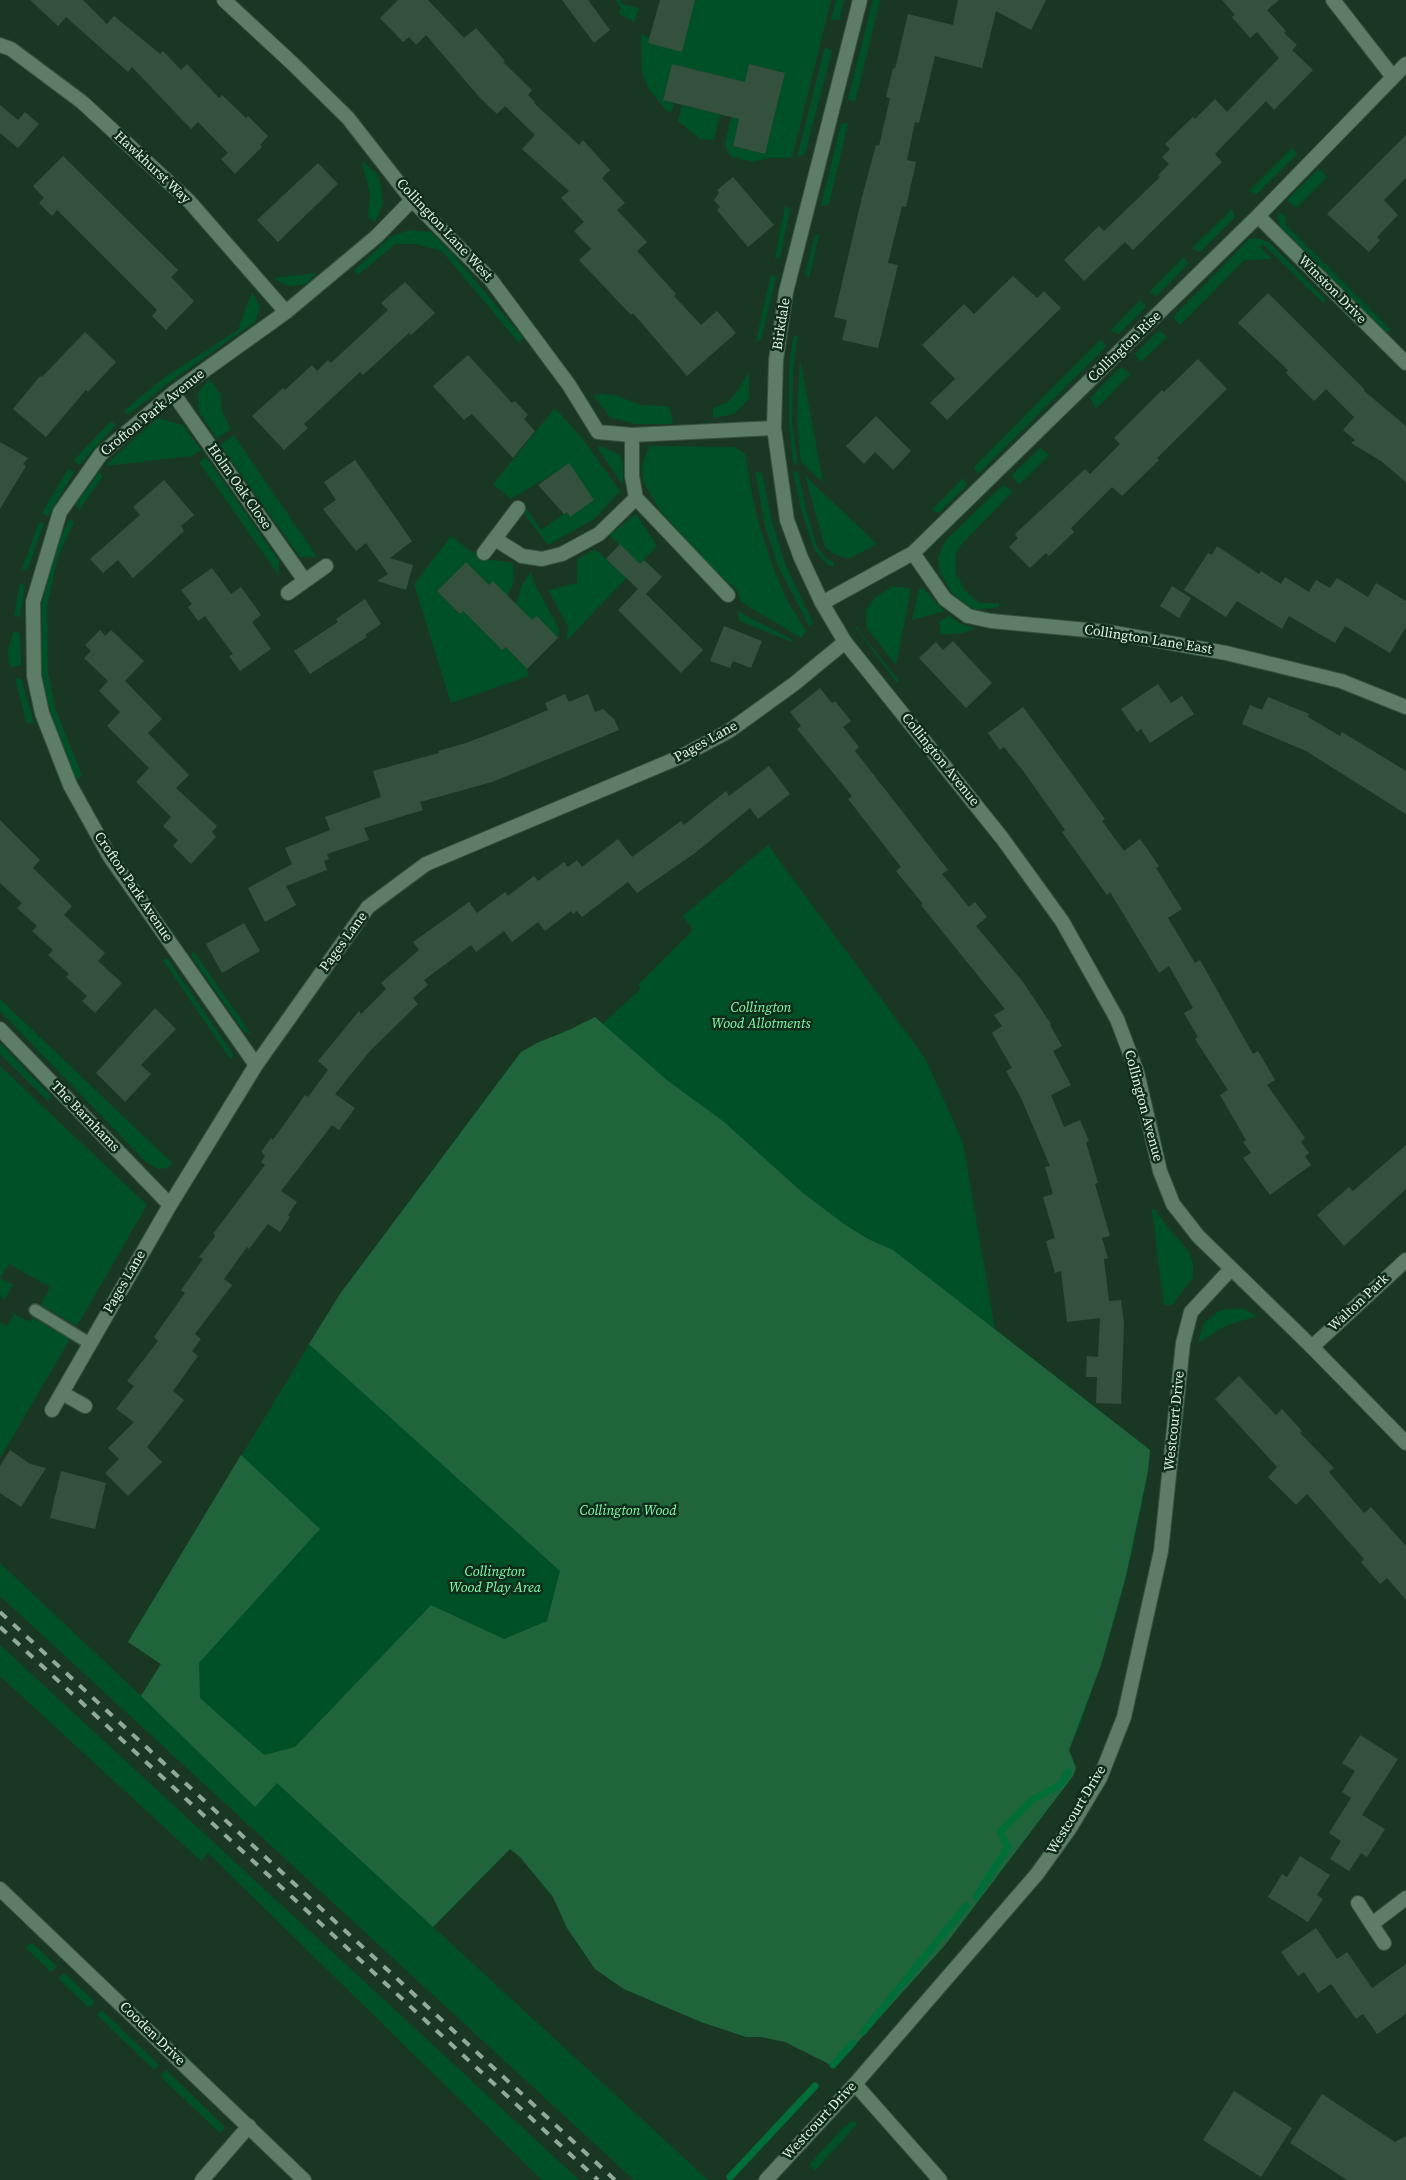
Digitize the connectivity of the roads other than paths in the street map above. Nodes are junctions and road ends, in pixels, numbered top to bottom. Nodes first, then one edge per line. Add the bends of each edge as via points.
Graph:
1 (860, 0) edge
2 (1333, 0) edge
3 (226, 1) edge
4 (0, 45) edge
5 (1406, 64) edge
6 (1392, 77) junction
7 (412, 200) junction
8 (1258, 216) junction
9 (286, 312) junction
10 (1406, 363) edge
11 (173, 393) junction
12 (774, 428) junction
13 (632, 435) junction
14 (636, 498) junction
15 (518, 508) dead end
16 (495, 538) junction
17 (484, 553) dead end
18 (913, 553) junction
19 (326, 566) dead end
20 (305, 581) junction
21 (288, 593) dead end
22 (728, 595) dead end
23 (822, 603) junction
24 (845, 642) junction
25 (1406, 707) edge
26 (0, 1029) edge
27 (256, 1065) junction
28 (170, 1205) junction
29 (1406, 1260) edge
30 (1231, 1269) junction
31 (35, 1310) dead end
32 (90, 1343) junction
33 (1312, 1347) junction
34 (62, 1393) junction
35 (85, 1406) dead end
36 (52, 1410) dead end
37 (1406, 1443) edge
38 (0, 1889) edge
39 (1406, 1898) edge
40 (1358, 1903) dead end
41 (1372, 1924) junction
42 (1384, 1943) dead end
43 (855, 2084) junction
44 (249, 2126) junction
45 (202, 2180) edge
46 (304, 2180) edge
47 (766, 2180) edge
48 (940, 2180) edge

1 - 12 street, Birkdale via 786,292 776,360
2 - 6 street
3 - 7 street, Collington Lane West via 348,118
4 - 9 street, Hawkhurst Way via 11,49 82,102 189,201
5 - 6 street, Collington Rise
6 - 8 street, Collington Rise
7 - 9 street, Crofton Park Avenue via 377,236
7 - 13 street, Collington Lane West via 491,280 570,385 598,432
8 - 10 street, Winston Drive
8 - 18 street, Collington Rise
9 - 11 street, Crofton Park Avenue
11 - 20 street, Holm Oak Close
11 - 27 street, Crofton Park Avenue via 101,454 60,512 33,602 34,676 42,713 70,785 106,849
12 - 13 street, Collington Lane West
12 - 23 street, Birkdale via 787,520
13 - 14 street via 632,476
14 - 16 street via 599,534 562,554 542,559 522,556
14 - 22 street
15 - 16 street
16 - 17 street
18 - 23 street, Collington Rise
18 - 25 street, Collington Lane East via 945,599 968,616 1109,632 1226,653 1341,681
19 - 20 street
20 - 21 street
23 - 24 street, Birkdale
24 - 27 street, Pages Lane via 729,731 680,757 426,864 368,907
24 - 30 street, Collington Avenue via 1002,838 1062,921 1118,1019 1136,1072 1160,1171 1173,1204 1198,1236
26 - 28 street, The Barnhams
27 - 28 street, Pages Lane
28 - 32 street, Pages Lane
29 - 33 street, Walton Park
30 - 33 street, Collington Avenue
30 - 43 street, Westcourt Drive via 1190,1312 1183,1343 1161,1551 1124,1717 1100,1778 1037,1874
31 - 32 lane
32 - 34 street, Pages Lane
33 - 37 street, Collington Avenue
34 - 35 street
34 - 36 street, Pages Lane
38 - 44 street, Cooden Drive
39 - 41 street
40 - 41 street
41 - 42 street
43 - 47 street, Westcourt Drive
43 - 48 street
44 - 45 street
44 - 46 street, Cooden Drive

